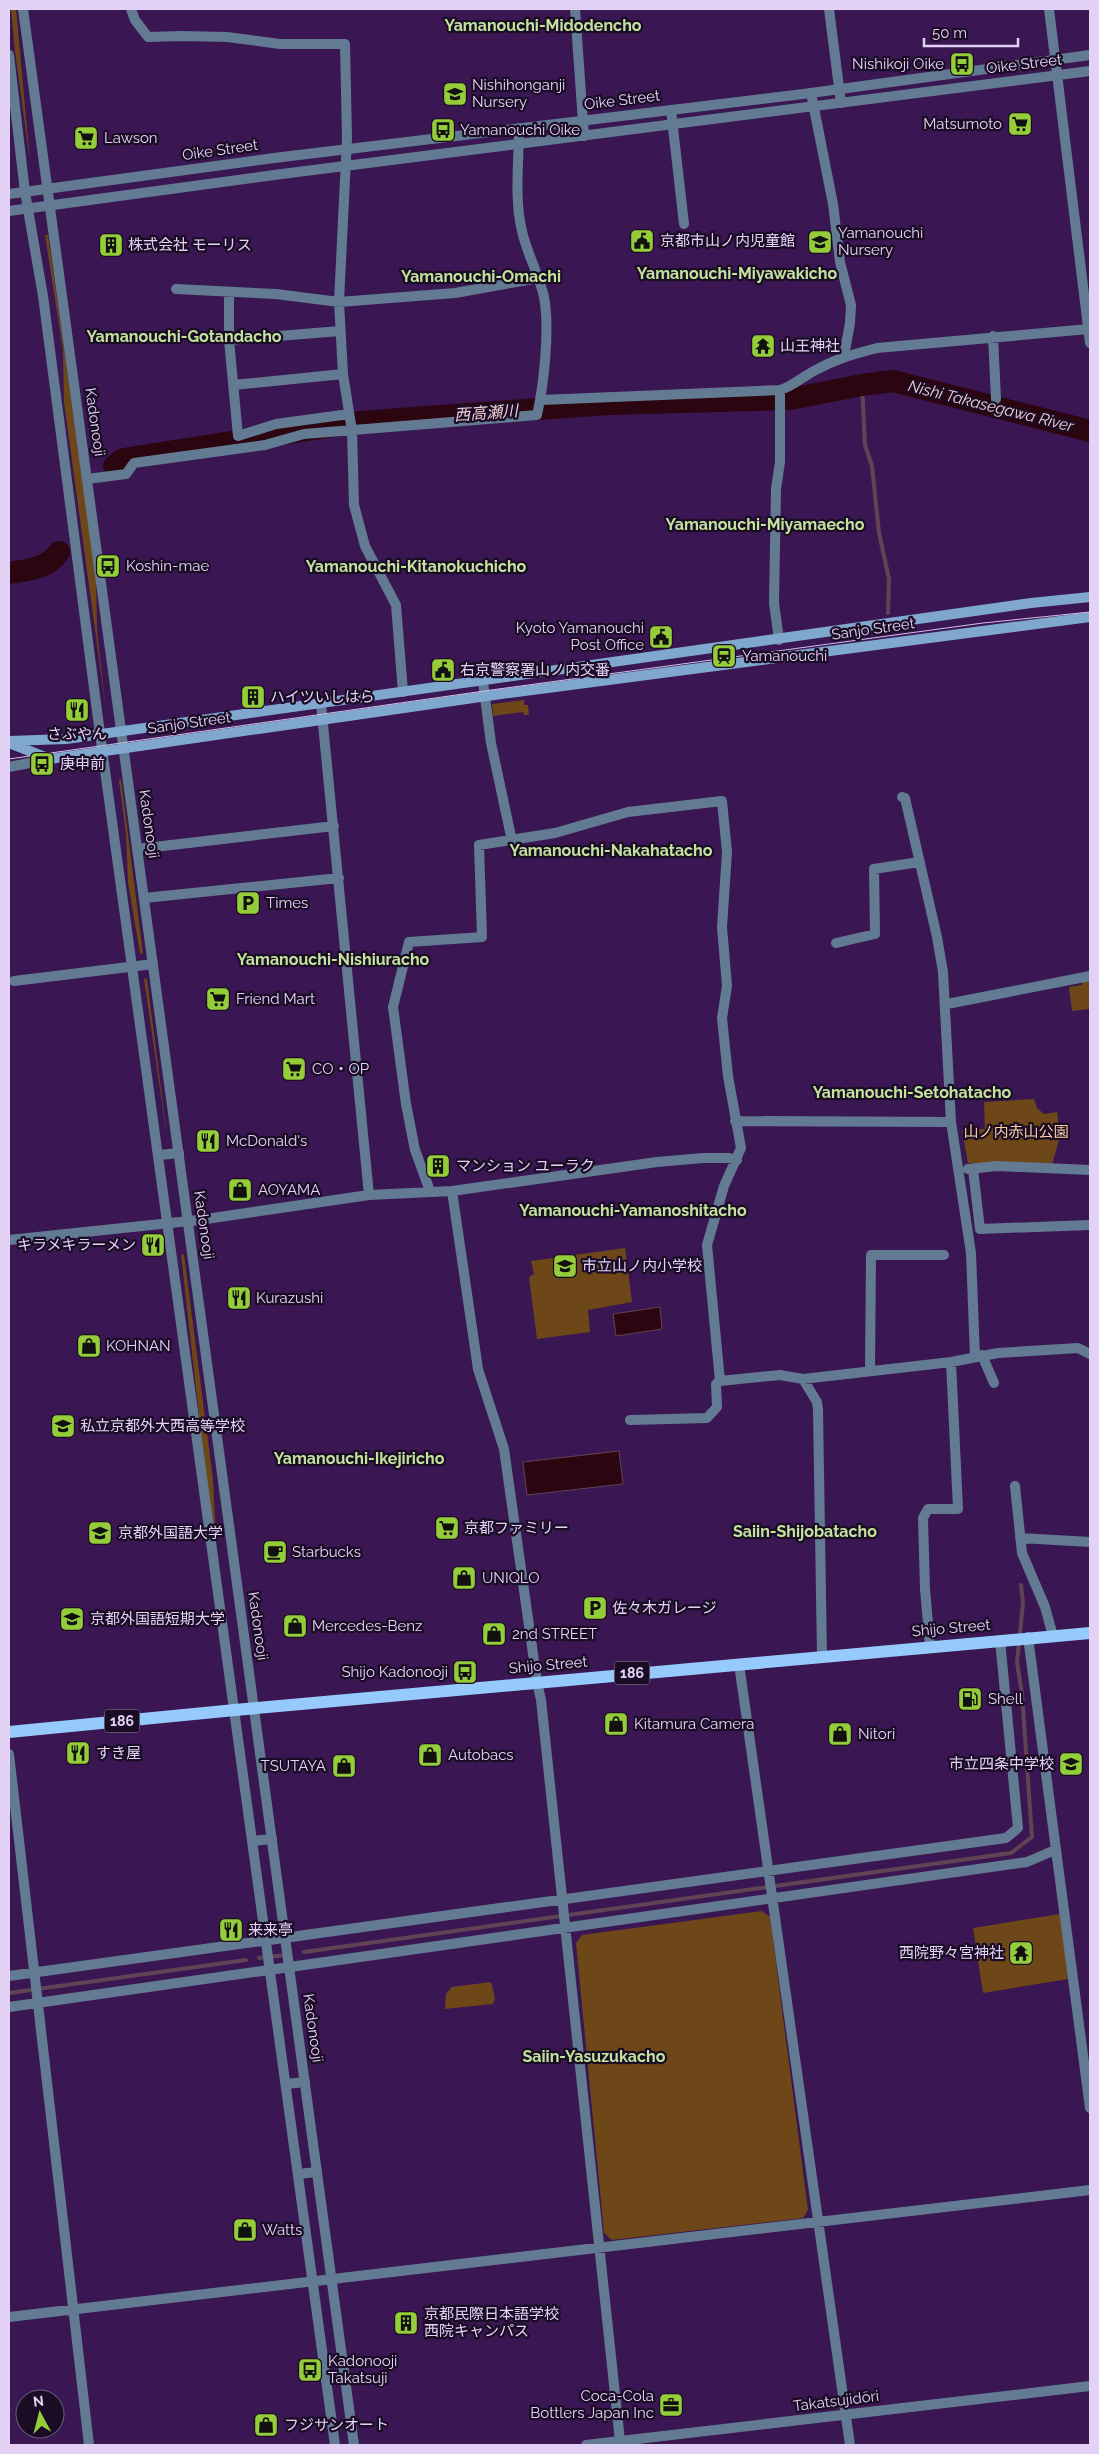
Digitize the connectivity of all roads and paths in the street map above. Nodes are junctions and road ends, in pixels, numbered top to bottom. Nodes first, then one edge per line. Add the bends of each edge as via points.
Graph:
1 (23, 9) edge
2 (131, 9) edge
3 (575, 9) edge
4 (829, 9) edge
5 (1049, 9) edge
6 (9, 54) edge
7 (1090, 54) edge
8 (1055, 59) junction
9 (1090, 71) edge
10 (1057, 75) junction
11 (839, 88) junction
12 (811, 93) junction
13 (841, 103) junction
14 (813, 106) junction
15 (671, 110) junction
16 (583, 120) junction
17 (672, 124) junction
18 (519, 128) junction
19 (584, 136) junction
20 (519, 144) junction
21 (346, 150) junction
22 (345, 167) junction
23 (46, 189) junction
24 (25, 192) junction
25 (9, 194) edge
26 (50, 205) junction
27 (29, 208) junction
28 (9, 211) edge
29 (684, 224) dead end
30 (539, 278) junction
31 (176, 289) dead end
32 (229, 292) junction
33 (339, 302) junction
34 (1089, 329) junction
35 (340, 331) junction
36 (993, 336) junction
37 (229, 340) junction
38 (1090, 343) edge
39 (844, 356) junction
40 (343, 374) junction
41 (233, 385) junction
42 (780, 396) junction
43 (996, 399) dead end
44 (540, 405) junction
45 (350, 414) junction
46 (352, 431) junction
47 (87, 479) junction
48 (1090, 597) edge
49 (1090, 617) edge
50 (779, 640) junction
51 (483, 682) junction
52 (403, 692) junction
53 (485, 697) junction
54 (321, 704) junction
55 (323, 719) junction
56 (121, 732) junction
57 (100, 734) junction
58 (9, 742) edge
59 (124, 748) junction
60 (103, 751) junction
61 (50, 759) junction
62 (9, 767) edge
63 (902, 797) dead end
64 (334, 826) junction
65 (512, 841) junction
66 (137, 849) junction
67 (919, 862) junction
68 (339, 878) junction
69 (144, 898) junction
70 (836, 942) dead end
71 (153, 964) junction
72 (134, 966) junction
73 (1090, 976) edge
74 (14, 981) dead end
75 (946, 1004) junction
76 (735, 1121) junction
77 (951, 1122) junction
78 (179, 1153) junction
79 (160, 1155) junction
80 (737, 1160) junction
81 (967, 1169) junction
82 (1090, 1170) edge
83 (430, 1191) junction
84 (452, 1191) junction
85 (369, 1195) junction
86 (188, 1221) junction
87 (169, 1224) junction
88 (1090, 1225) edge
89 (9, 1240) edge
90 (944, 1255) dead end
91 (1090, 1354) edge
92 (979, 1356) junction
93 (951, 1362) junction
94 (870, 1370) junction
95 (803, 1379) junction
96 (720, 1381) junction
97 (994, 1383) dead end
98 (630, 1420) dead end
99 (1015, 1486) dead end
100 (1020, 1538) junction
101 (1090, 1542) edge
102 (1090, 1633) edge
103 (1053, 1636) junction
104 (1027, 1637) junction
105 (1005, 1639) junction
106 (930, 1646) junction
107 (822, 1656) junction
108 (739, 1664) junction
109 (536, 1682) junction
110 (254, 1708) junction
111 (235, 1710) junction
112 (9, 1732) edge
113 (9, 1754) edge
114 (272, 1839) junction
115 (253, 1841) junction
116 (1055, 1850) junction
117 (768, 1870) junction
118 (772, 1898) junction
119 (562, 1899) junction
120 (565, 1928) junction
121 (286, 1941) junction
122 (267, 1944) junction
123 (289, 1963) junction
124 (270, 1966) junction
125 (34, 1972) junction
126 (9, 1976) edge
127 (38, 2002) junction
128 (9, 2006) edge
129 (1087, 2060) edge
130 (305, 2082) junction
131 (286, 2084) junction
132 (1090, 2108) edge
133 (317, 2172) junction
134 (298, 2174) junction
135 (1090, 2190) edge
136 (818, 2222) junction
137 (600, 2248) junction
138 (331, 2279) junction
139 (312, 2281) junction
140 (73, 2310) junction
141 (9, 2317) edge
142 (1090, 2386) edge
143 (845, 2415) junction
144 (620, 2443) edge
145 (89, 2445) edge
146 (335, 2445) edge
147 (354, 2445) edge
148 (586, 2445) edge
149 (850, 2445) edge

1 - 23 street, Kadonooji
2 - 21 street via 148,37 346,44
3 - 16 street
4 - 11 street
5 - 8 street
6 - 24 street
7 - 8 street, Oike Street
8 - 10 street
8 - 11 street, Oike Street
9 - 10 street, Oike Street
10 - 13 street, Oike Street
10 - 34 street
11 - 12 street, Oike Street
11 - 13 street
12 - 14 street
12 - 15 street, Oike Street
13 - 14 street, Oike Street
14 - 17 street, Oike Street
14 - 39 street via 850,305
15 - 16 street, Oike Street
15 - 17 street
16 - 18 street, Oike Street
16 - 19 street
17 - 19 street, Oike Street
17 - 29 street
18 - 20 street
18 - 21 street, Oike Street
19 - 20 street, Oike Street
20 - 22 street, Oike Street
20 - 30 street via 521,230
21 - 22 street
21 - 23 street, Oike Street
22 - 26 street, Oike Street
22 - 33 street
23 - 24 street, Oike Street
23 - 26 street, Kadonooji
24 - 25 street, Oike Street
24 - 27 street
26 - 27 street, Oike Street
26 - 47 street, Kadonooji
27 - 28 street, Oike Street
27 - 57 street
30 - 33 street via 455,293
30 - 44 street via 546,314
31 - 32 street
32 - 33 street
32 - 37 street
33 - 35 street
34 - 36 street
34 - 38 street
35 - 37 street
35 - 40 street
36 - 39 street via 894,346
36 - 43 street
37 - 41 street
39 - 42 street via 806,375
40 - 41 street
40 - 45 street
41 - 45 street via 238,436 276,424
42 - 44 street
42 - 50 street via 774,603
44 - 46 street via 538,415
45 - 46 street
46 - 47 street via 304,434 265,446 134,463 126,474
46 - 52 street via 354,505 365,546 396,605
47 - 56 street, Kadonooji
48 - 50 main road, Sanjo Street
49 - 53 main road, Sanjo Street
50 - 51 main road, Sanjo Street
51 - 52 main road, Sanjo Street
51 - 53 street
52 - 54 main road, Sanjo Street
53 - 55 main road, Sanjo Street
53 - 65 street via 491,743
54 - 55 street
54 - 56 main road, Sanjo Street
55 - 59 main road, Sanjo Street
55 - 64 street
56 - 57 main road, Sanjo Street
56 - 59 street, Kadonooji
57 - 58 main road, Sanjo Street
57 - 60 street
58 - 61 main road, Sanjo Street
59 - 60 main road, Sanjo Street
59 - 66 street, Kadonooji
60 - 61 main road, Sanjo Street
60 - 72 street
61 - 62 street
63 - 67 street via 905,798
64 - 66 street
64 - 68 street
65 - 76 street via 555,833 628,812 722,801 727,852 722,927 726,986 722,1018
65 - 83 street via 479,845 482,937 409,942 400,974 394,1007 406,1104 414,1150
66 - 69 street, Kadonooji
67 - 70 street via 874,869 876,934
67 - 75 street via 937,937
68 - 69 street
68 - 85 street
69 - 71 street, Kadonooji
71 - 72 street
71 - 78 street, Kadonooji
72 - 74 street
72 - 79 street
73 - 75 street
75 - 77 street
76 - 77 street
76 - 80 street via 741,1148
77 - 81 street
78 - 79 street
78 - 86 street, Kadonooji
79 - 87 street
80 - 84 street via 665,1161
80 - 96 street via 724,1186 707,1245
81 - 82 street via 997,1166
81 - 88 street via 980,1229
81 - 92 street
83 - 84 street
83 - 85 street
84 - 109 street via 478,1369 504,1449
85 - 86 street
86 - 87 street
86 - 110 street, Kadonooji
87 - 89 street
87 - 111 street
90 - 94 street via 871,1255
91 - 92 street via 1078,1348
92 - 93 street
92 - 97 street
93 - 94 street
93 - 106 street via 958,1509 928,1509 923,1518
94 - 95 street
95 - 96 street via 780,1375
95 - 107 street via 817,1402 818,1410
96 - 98 street via 716,1384 717,1407 707,1418
99 - 100 street
100 - 101 street
100 - 103 street via 1024,1562 1045,1607
102 - 103 main road, Shijo Street / 186
103 - 104 main road, Shijo Street / 186
104 - 105 main road, Shijo Street / 186
104 - 116 street
105 - 106 main road, Shijo Street / 186
105 - 117 street via 1018,1828 1006,1838
106 - 107 main road, Shijo Street / 186
107 - 108 main road, Shijo Street / 186
108 - 109 main road, Shijo Street / 186
108 - 117 street
109 - 110 main road, Shijo Street / 186
109 - 119 street via 541,1700
110 - 111 main road, Shijo Street / 186
110 - 114 street, Kadonooji
111 - 112 main road, Shijo Street / 186
111 - 115 street
113 - 125 street
114 - 115 street
114 - 121 street, Kadonooji
115 - 122 street
116 - 118 street via 1027,1862
116 - 129 street
117 - 118 street
117 - 119 street
118 - 120 street
118 - 136 street
119 - 120 street
119 - 121 street
120 - 123 street
120 - 137 street
121 - 122 street
121 - 123 street, Kadonooji
122 - 124 street
122 - 125 street
123 - 124 street
123 - 130 street, Kadonooji
124 - 127 street
124 - 131 street
125 - 126 street
125 - 127 street
127 - 128 street
127 - 140 street
129 - 132 street
130 - 131 street
130 - 133 street, Kadonooji
131 - 134 street
133 - 134 street
133 - 138 street, Kadonooji
134 - 139 street
135 - 136 street
136 - 137 street
136 - 143 street
137 - 138 street
137 - 144 street
138 - 139 street
138 - 147 street, Kadonooji
139 - 140 street
139 - 146 street
140 - 141 street
140 - 145 street
142 - 143 street, Takatsujidōri
143 - 144 street, Takatsujidōri
143 - 149 street
144 - 148 street, Takatsujidōri

